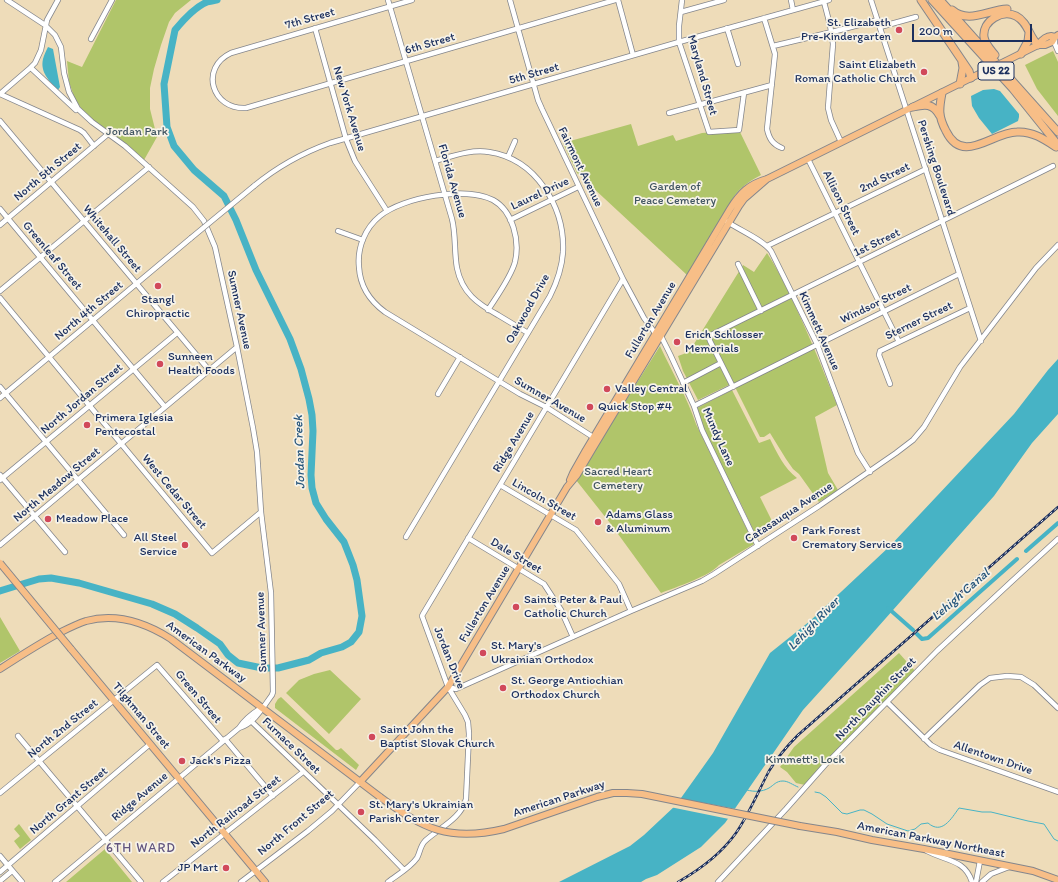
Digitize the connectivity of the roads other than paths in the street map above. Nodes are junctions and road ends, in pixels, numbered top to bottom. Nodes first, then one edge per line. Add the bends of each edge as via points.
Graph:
1 (6, 0) edge
2 (58, 0) edge
3 (112, 0) edge
4 (388, 0) edge
5 (412, 0) edge
6 (510, 0) edge
7 (615, 0) edge
8 (618, 0) edge
9 (682, 0) edge
10 (724, 0) edge
11 (791, 0) edge
12 (829, 0) edge
13 (871, 0) edge
14 (921, 0) edge
15 (932, 0) edge
16 (941, 0) edge
17 (824, 2) junction
18 (390, 6) junction
19 (794, 10) junction
20 (681, 12) junction
21 (916, 17) dead end
22 (764, 18) junction
23 (878, 20) junction
24 (45, 25) junction
25 (880, 27) junction
26 (315, 28) junction
27 (727, 28) junction
28 (518, 29) junction
29 (1028, 31) junction
30 (832, 32) junction
31 (1056, 36) edge
32 (91, 39) dead end
33 (679, 42) junction
34 (1038, 45) junction
35 (773, 46) junction
36 (1058, 51) edge
37 (1021, 54) junction
38 (633, 55) junction
39 (407, 62) junction
40 (962, 62) junction
41 (738, 64) dead end
42 (31, 68) junction
43 (971, 78) junction
44 (331, 84) junction
45 (960, 84) junction
46 (534, 85) junction
47 (772, 85) junction
48 (1020, 89) junction
49 (744, 93) junction
50 (942, 93) junction
51 (0, 94) edge
52 (700, 105) junction
53 (252, 107) joint
54 (910, 108) junction
55 (669, 113) dead end
56 (82, 114) junction
57 (940, 116) junction
58 (423, 117) junction
59 (0, 121) edge
60 (1058, 132) edge
61 (108, 134) junction
62 (346, 139) junction
63 (515, 141) dead end
64 (841, 142) junction
65 (94, 146) junction
66 (1058, 146) edge
67 (782, 148) dead end
68 (508, 157) junction
69 (808, 158) junction
70 (436, 161) junction
71 (1053, 166) dead end
72 (148, 167) junction
73 (926, 169) junction
74 (52, 182) junction
75 (254, 186) joint
76 (578, 187) junction
77 (445, 194) junction
78 (551, 200) junction
79 (0, 209) edge
80 (387, 211) junction
81 (835, 213) junction
82 (8, 218) junction
83 (510, 220) junction
84 (84, 221) junction
85 (726, 221) junction
86 (942, 221) junction
87 (0, 225) edge
88 (338, 231) dead end
89 (363, 240) junction
90 (1058, 245) edge
91 (767, 246) junction
92 (40, 257) junction
93 (859, 262) junction
94 (738, 264) dead end
95 (959, 274) junction
96 (623, 279) junction
97 (137, 284) junction
98 (0, 291) edge
99 (793, 295) junction
100 (0, 298) edge
101 (970, 308) junction
102 (488, 310) junction
103 (761, 311) junction
104 (884, 312) junction
105 (93, 321) junction
106 (177, 333) junction
107 (528, 333) junction
108 (658, 334) junction
109 (981, 341) junction
110 (899, 342) junction
111 (816, 344) junction
112 (237, 347) junction
113 (49, 357) junction
114 (460, 357) junction
115 (721, 363) junction
116 (133, 369) junction
117 (209, 370) junction
118 (499, 381) junction
119 (683, 383) junction
120 (890, 384) dead end
121 (733, 386) junction
122 (0, 387) edge
123 (5, 394) junction
124 (438, 394) dead end
125 (0, 398) edge
126 (89, 406) junction
127 (694, 406) junction
128 (165, 407) junction
129 (546, 407) junction
130 (593, 437) junction
131 (46, 442) junction
132 (121, 444) junction
133 (870, 472) junction
134 (1, 478) edge
135 (78, 480) junction
136 (500, 485) junction
137 (567, 487) junction
138 (261, 512) junction
139 (35, 516) junction
140 (551, 516) junction
141 (124, 535) dead end
142 (406, 537) dead end
143 (468, 538) junction
144 (1058, 539) edge
145 (0, 545) edge
146 (758, 546) junction
147 (65, 552) dead end
148 (0, 563) edge
149 (518, 569) junction
150 (631, 611) junction
151 (422, 616) joint
152 (573, 637) junction
153 (157, 665) joint
154 (0, 669) edge
155 (448, 687) junction
156 (114, 701) junction
157 (887, 702) junction
158 (263, 707) junction
159 (429, 708) joint
160 (1058, 708) edge
161 (251, 721) junction
162 (239, 728) junction
163 (18, 736) dead end
164 (924, 739) junction
165 (224, 740) junction
166 (150, 744) junction
167 (39, 761) junction
168 (303, 772) junction
169 (179, 778) junction
170 (360, 782) junction
171 (1058, 792) edge
172 (0, 793) edge
173 (273, 796) junction
174 (338, 805) junction
175 (77, 806) junction
176 (800, 826) joint
177 (225, 833) junction
178 (105, 840) junction
179 (924, 849) junction
180 (0, 856) edge
181 (980, 861) junction
182 (8, 866) junction
183 (1009, 867) junction
184 (256, 870) junction
185 (404, 870) junction
186 (12, 871) junction
187 (0, 872) edge
188 (1058, 880) edge
189 (0, 881) edge
190 (265, 881) edge
191 (22, 882) edge
192 (55, 882) edge
193 (141, 882) edge
194 (163, 882) edge
195 (241, 882) edge
196 (388, 882) edge
197 (718, 882) edge
198 (972, 882) edge
199 (976, 882) edge
200 (982, 882) edge

1 - 24 street, Sumner Avenue
2 - 24 street
3 - 32 street
4 - 18 street, Florida Avenue
5 - 18 street, 7th Street
6 - 28 street, Fairmont Avenue
7 - 28 street, 6th Street
8 - 38 street
9 - 20 street, Maryland Street
10 - 20 street
11 - 19 street
12 - 17 street, 5th Street
13 - 23 street, Pershing Boulevard
14 - 40 highway
15 - 66 highway, US 22 via 1013,89
16 - 34 highway via 956,13 968,17 1005,9 1019,12 1029,22
16 - 48 highway, US 22
17 - 19 street, 5th Street
17 - 30 street
18 - 26 street, 7th Street
18 - 39 street, Florida Avenue
19 - 22 street, 5th Street
20 - 33 street, Maryland Street
21 - 25 street
22 - 27 street, 5th Street
22 - 35 street
23 - 25 street, Pershing Boulevard
23 - 30 street
24 - 42 street via 41,50
24 - 56 street, Sumner Avenue via 58,40 69,92
25 - 54 street, Pershing Boulevard
26 - 44 street, New York Avenue
26 - 53 street, 7th Street via 226,55 219,62 212,77 220,99 229,106
27 - 33 street, 5th Street
27 - 41 street
28 - 39 street, 6th Street
28 - 46 street, Fairmont Avenue
29 - 34 highway
29 - 37 highway via 1028,41
29 - 48 highway via 1020,18 1005,14 991,20 984,33 986,43
30 - 35 street
30 - 64 street via 833,54 828,108
31 - 34 main road, Fullerton Avenue via 1049,36
31 - 36 street
33 - 38 street, 5th Street
33 - 52 street, Maryland Street
34 - 37 main road, Fullerton Avenue
35 - 47 street via 775,54
37 - 43 main road, Fullerton Avenue, bridge
38 - 46 street, 5th Street
39 - 44 street, 6th Street
39 - 58 street, Florida Avenue
40 - 43 highway
40 - 45 highway
42 - 51 street
42 - 56 street
43 - 45 main road, Fullerton Avenue
44 - 53 street, 6th Street
44 - 62 street, New York Avenue
45 - 50 main road, Fullerton Avenue
46 - 58 street, 5th Street
46 - 76 street, Fairmont Avenue via 542,109
47 - 49 street
47 - 67 street via 767,129 772,142
48 - 60 highway, US 22
49 - 52 street
49 - 52 street, Maryland Street via 739,130 709,132
50 - 54 main road, Fullerton Avenue
50 - 57 highway
51 - 65 street via 80,130
52 - 55 street
54 - 57 highway via 924,104 935,109
54 - 64 main road, Fullerton Avenue
54 - 73 street, Pershing Boulevard
56 - 61 street, Sumner Avenue
57 - 66 highway via 949,136 962,146 973,147 1000,135 1016,132 1028,132
58 - 62 street, 5th Street
58 - 70 street, Florida Avenue
59 - 74 street, Whitehall Street
61 - 65 street, North 5th Street
61 - 72 street, Sumner Avenue
62 - 75 street, 5th Street via 315,148 299,156
62 - 80 street, New York Avenue via 355,161
63 - 68 street
64 - 69 main road, Fullerton Avenue
65 - 74 street, North 5th Street
68 - 70 street, Oakwood Drive via 474,151
68 - 78 street, Oakwood Drive via 530,171 542,184
69 - 81 street, Allison Street
69 - 85 main road, Fullerton Avenue via 767,178 744,199
70 - 77 street, Florida Avenue
71 - 86 street, 1st Street
72 - 84 street
72 - 112 street, Sumner Avenue via 188,202 204,221 218,259
73 - 81 street, 2nd Street
73 - 86 street, Pershing Boulevard
74 - 82 street, North 5th Street
74 - 84 street, Whitehall Street
75 - 97 street, North 4th Street, bridge
76 - 78 street, Laurel Drive
76 - 96 street, Fairmont Avenue
77 - 80 street, Sumner Avenue via 409,202
77 - 83 street, Sumner Avenue via 462,193 487,198 502,207
77 - 102 street, Florida Avenue via 454,228 457,267 461,279 471,296
78 - 83 street, Laurel Drive
78 - 107 street, Oakwood Drive via 561,233 563,251 560,269 550,296
79 - 82 street, Greenleaf Street
80 - 89 street, Sumner Avenue via 370,226
81 - 91 street, 2nd Street
81 - 93 street, Allison Street
82 - 87 street, North 5th Street
82 - 92 street, Greenleaf Street
83 - 102 street, Sumner Avenue via 517,249 515,260 511,273
84 - 92 street
84 - 97 street, Whitehall Street
85 - 91 street, Kimmett Avenue
85 - 108 main road, Fullerton Avenue
86 - 93 street, 1st Street
86 - 95 street, Pershing Boulevard
88 - 89 street
89 - 114 street, Sumner Avenue via 359,254 359,271 362,284 373,302 385,312
90 - 109 street, Catasauqua Avenue via 1036,268
91 - 99 street, Kimmett Avenue
92 - 98 street
92 - 105 street, Greenleaf Street
93 - 99 street, 1st Street
93 - 104 street, Allison Street
94 - 103 street
95 - 101 street, Pershing Boulevard
95 - 104 street, Windsor Street
96 - 108 street, Fairmont Avenue via 644,318
96 - 129 street, Ridge Avenue
97 - 105 street, North 4th Street
97 - 106 street, Whitehall Street
99 - 103 street, 1st Street
99 - 111 street, Kimmett Avenue
100 - 113 street, West Cedar Street
101 - 109 street, Pershing Boulevard
101 - 110 street, Sterner Street
102 - 107 street, Florida Avenue
103 - 115 street, 1st Street via 709,336
104 - 110 street, Allison Street
104 - 111 street, Windsor Street
105 - 113 street, North 4th Street
105 - 116 street, Greenleaf Street
106 - 116 street, North Jordan Street
106 - 117 street, Whitehall Street
107 - 118 street, Oakwood Drive
108 - 119 street, Mundy Lane
108 - 130 main road, Fullerton Avenue
108 - 137 main road, Fullerton Avenue via 577,475
109 - 133 street, Catasauqua Avenue via 960,367 920,433
110 - 120 street, Sterner Street via 880,351 879,355
111 - 121 street, Windsor Street
111 - 133 street, Kimmett Avenue via 858,453
112 - 117 street, North Meadow Street
112 - 138 street, Sumner Avenue via 255,440
113 - 123 street, North 4th Street
113 - 126 street, West Cedar Street
114 - 118 street, Sumner Avenue
114 - 124 street
115 - 119 street
115 - 121 street
116 - 126 street, North Jordan Street
116 - 128 street, Greenleaf Street
117 - 128 street, North Meadow Street
118 - 129 street, Sumner Avenue
118 - 142 street, Oakwood Drive
119 - 127 street, Mundy Lane
121 - 127 street, Windsor Street
122 - 123 street
123 - 125 street, North 4th Street
123 - 131 street
126 - 131 street, North Jordan Street
126 - 132 street, West Cedar Street
127 - 146 street, Mundy Lane via 702,430
128 - 132 street, North Meadow Street
129 - 130 street, Sumner Avenue
129 - 136 street, Ridge Avenue
130 - 137 main road, Fullerton Avenue
131 - 134 street, North Jordan Street
131 - 135 street
132 - 135 street, North Meadow Street
132 - 138 street, West Cedar Street via 212,553
133 - 146 street, Catasauqua Avenue
134 - 139 street
135 - 139 street, North Meadow Street
135 - 141 street
136 - 140 street, Lincoln Street
136 - 143 street, Ridge Avenue
137 - 140 main road, Fullerton Avenue
138 - 158 street, Sumner Avenue via 271,593 273,651 273,692
139 - 145 street, North Meadow Street
139 - 147 street
140 - 149 main road, Fullerton Avenue
140 - 150 street, Lincoln Street via 576,530 619,584
143 - 149 street, Dale Street
143 - 151 street, Ridge Avenue
144 - 157 street, North Dauphin Street via 937,651
146 - 150 street, Catasauqua Avenue via 714,574
148 - 156 main road, Tilghman Street, bridge
149 - 152 street, Dale Street via 544,584 561,610
149 - 155 main road, Fullerton Avenue
150 - 152 street, Catasauqua Avenue
151 - 155 street, Jordan Drive
152 - 155 street, Catasauqua Avenue via 456,689
153 - 156 street, North 2nd Street
153 - 165 street, Green Street
154 - 158 main road, American Parkway via 46,640 78,624 105,619 128,620 149,627 171,639
155 - 159 main road, Fullerton Avenue
155 - 185 street, Jordan Drive via 465,715 469,727 465,805 454,819 424,842 417,858
156 - 166 main road, Tilghman Street
156 - 167 street, North 2nd Street
157 - 164 street, Allentown Drive
157 - 197 street, North Dauphin Street via 825,765
158 - 161 street, Ridge Avenue
158 - 162 street, Ridge Avenue via 254,712
158 - 170 main road, American Parkway
159 - 170 main road, North Front Street
160 - 164 street via 1034,685 1021,677 990,678
161 - 162 street, Ridge Avenue
161 - 168 street, Furnace Street
162 - 165 street, Ridge Avenue
163 - 167 street
164 - 171 street, Allentown Drive via 940,750
165 - 169 street, Ridge Avenue
165 - 173 street, Green Street
166 - 169 main road, Tilghman Street
166 - 175 street, North Grant Street
167 - 172 street, North 2nd Street
167 - 175 street
168 - 173 street, North Railroad Street
168 - 174 street, Furnace Street
169 - 177 main road, Tilghman Street
169 - 178 street, Ridge Avenue
170 - 174 street, North Front Street
170 - 176 main road, American Parkway, bridge via 413,820 448,833 489,832 613,793 642,794
173 - 177 street, North Railroad Street
174 - 184 street, North Front Street
174 - 185 street, Furnace Street
175 - 178 street
175 - 182 street, North Grant Street
176 - 179 main road, American Parkway Northeast
177 - 184 main road, Tilghman Street
177 - 194 street, North Railroad Street
178 - 192 street, Ridge Avenue
178 - 193 street
179 - 181 main road, American Parkway Northeast
179 - 198 street via 957,863 968,872
180 - 182 street
181 - 183 main road, American Parkway Northeast
181 - 199 street
182 - 186 street
182 - 187 street, North Grant Street
183 - 188 main road, American Parkway Northeast via 1033,871
183 - 200 street via 991,874
184 - 190 main road, Tilghman Street
184 - 195 street, North Front Street
185 - 196 street, Jordan Drive
186 - 189 street
186 - 191 street

